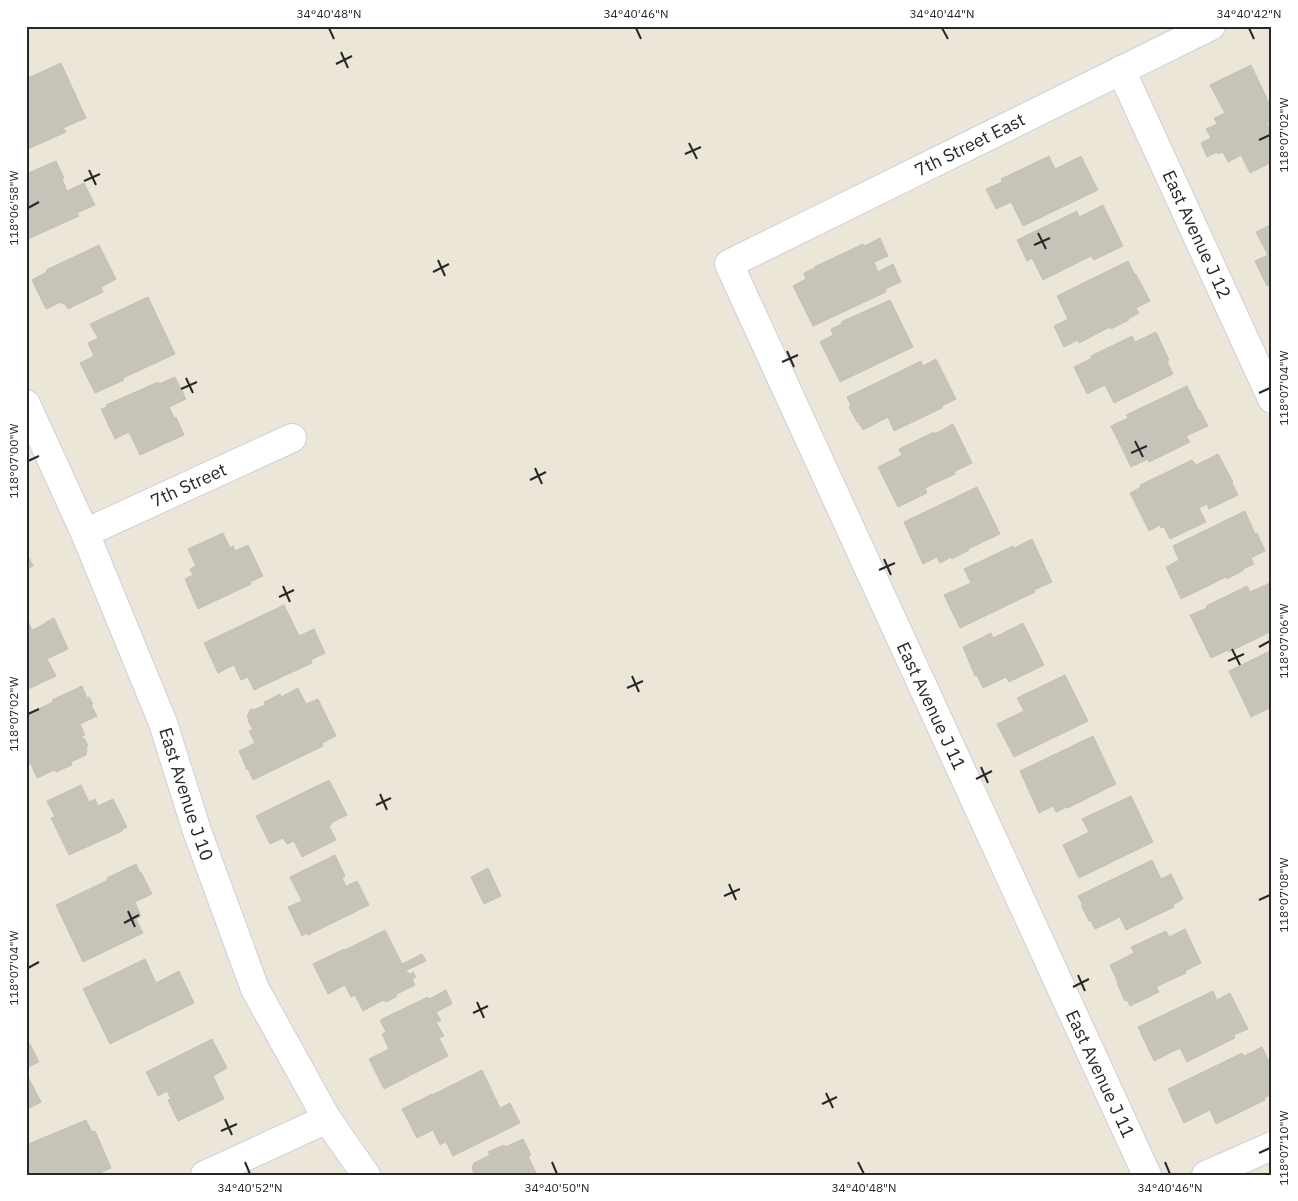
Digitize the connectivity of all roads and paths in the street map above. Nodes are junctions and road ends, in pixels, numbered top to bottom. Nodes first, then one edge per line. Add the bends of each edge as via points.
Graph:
1 (1211, 26) edge
2 (1121, 70) junction
3 (728, 264) joint
4 (1269, 388) edge
5 (26, 404) edge
6 (292, 438) dead end
7 (85, 533) junction
8 (326, 1119) junction
9 (1272, 1146) edge
10 (205, 1175) edge
11 (366, 1175) edge
12 (1147, 1175) edge
13 (1206, 1175) edge

1 - 2 street, 7th Street East
2 - 3 street, 7th Street East
2 - 4 street, East Avenue J 12
3 - 12 street, East Avenue J 11
5 - 7 street, East Avenue J 10
6 - 7 street, 7th Street
7 - 8 street, East Avenue J 10 via 163,723 196,831 255,989
8 - 10 street
8 - 11 street, East Avenue J 10
9 - 13 street

